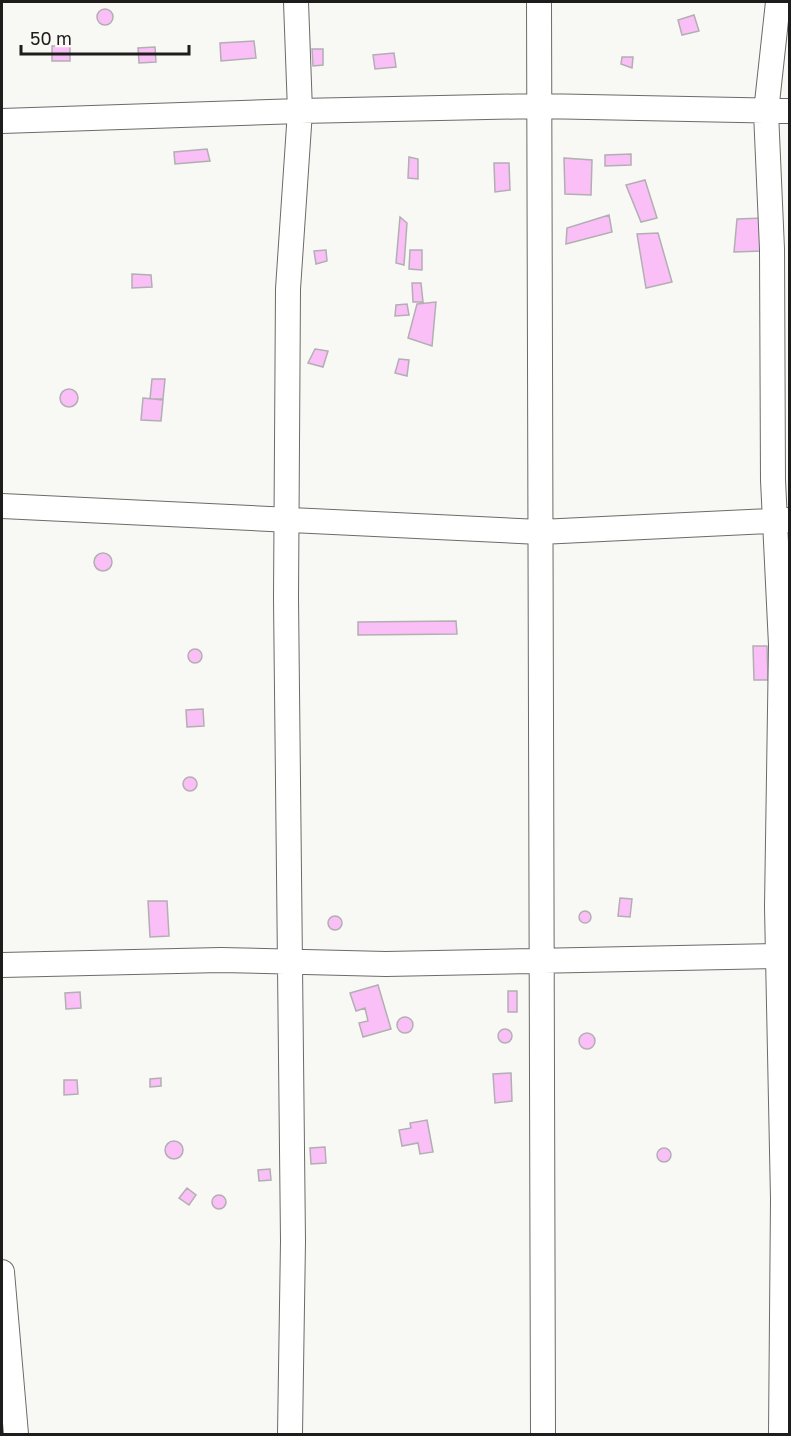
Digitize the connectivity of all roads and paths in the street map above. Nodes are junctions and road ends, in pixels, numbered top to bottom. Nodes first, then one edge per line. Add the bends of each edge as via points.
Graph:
1 (296, 2) edge
2 (539, 2) edge
3 (778, 2) edge
4 (538, 106) junction
5 (300, 111) junction
6 (778, 111) edge
7 (2, 121) edge
8 (2, 506) edge
9 (287, 518) junction
10 (782, 520) edge
11 (540, 532) junction
12 (784, 958) edge
13 (542, 960) junction
14 (291, 962) junction
15 (2, 964) edge
16 (2, 1272) edge
17 (16, 1434) edge
18 (290, 1434) edge
19 (543, 1434) edge
20 (781, 1434) edge

1 - 5 street
2 - 4 street
3 - 6 street
4 - 5 street
4 - 6 street
4 - 11 street
5 - 7 street
5 - 9 street via 288,289
6 - 10 street via 772,249
8 - 9 street
9 - 11 street
9 - 14 street
10 - 11 street
10 - 12 street
11 - 13 street
12 - 13 street
12 - 20 street
13 - 14 street
13 - 19 street
14 - 15 street
14 - 18 street
16 - 17 street

